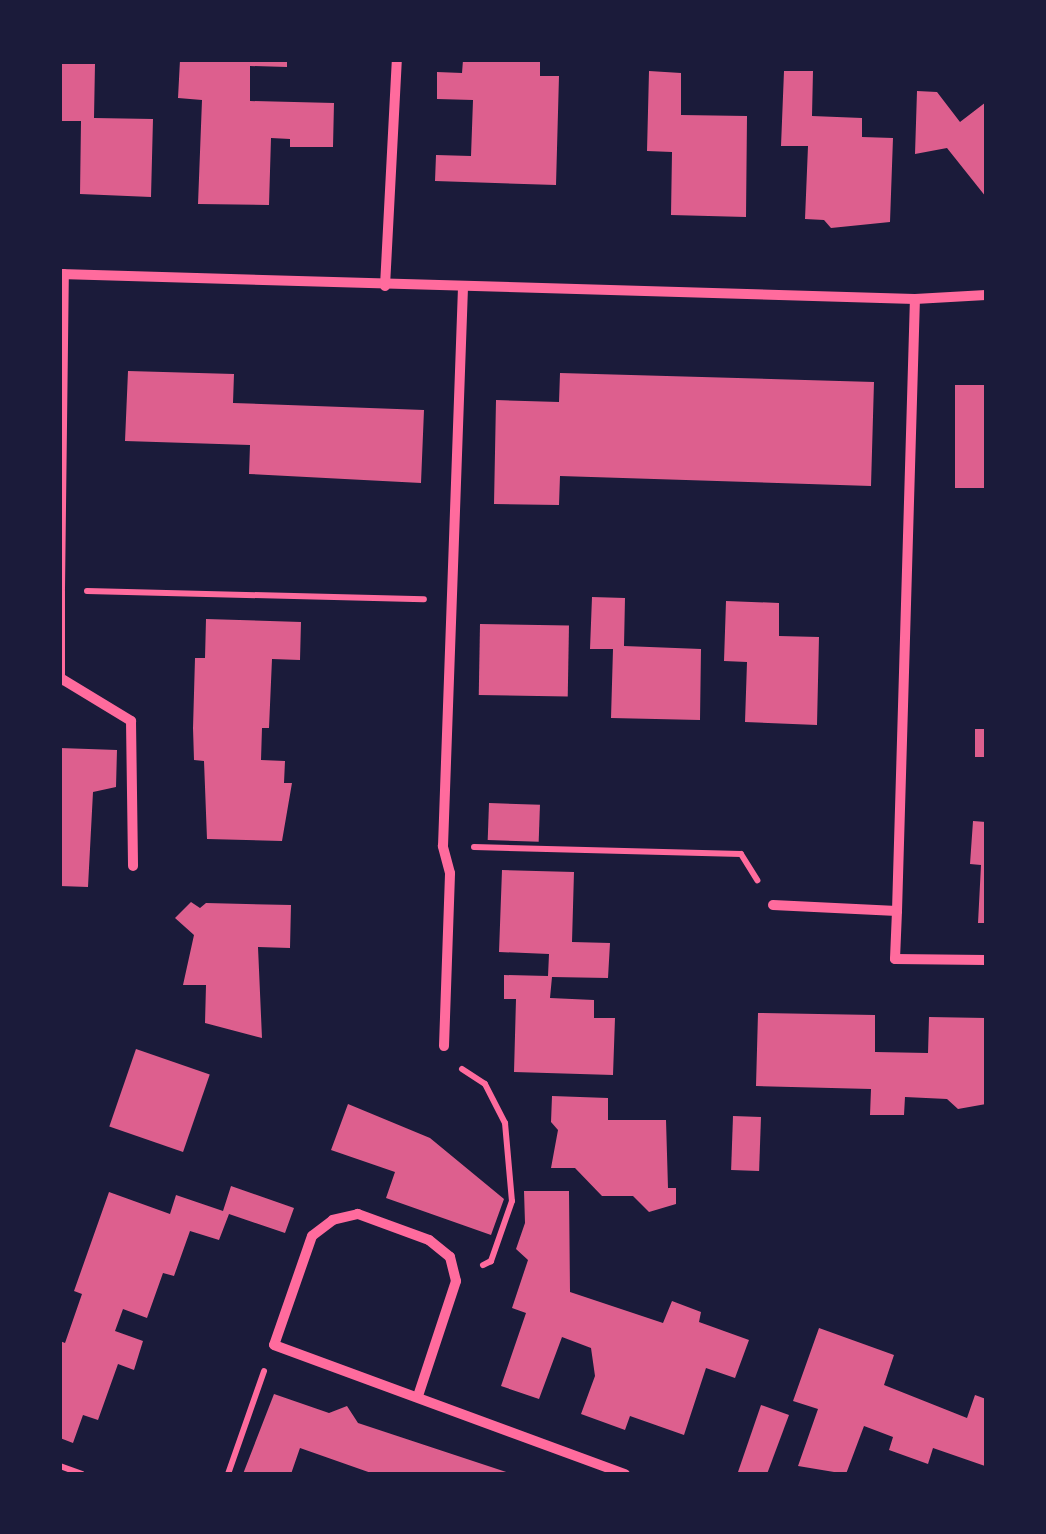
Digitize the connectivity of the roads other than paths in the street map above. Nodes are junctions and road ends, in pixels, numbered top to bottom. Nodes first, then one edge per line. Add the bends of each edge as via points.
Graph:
1 (397, 60) edge
2 (62, 274) edge
3 (385, 286) junction
4 (463, 288) junction
5 (986, 295) edge
6 (915, 299) junction
7 (60, 590) edge
8 (61, 680) edge
9 (132, 866) dead end
10 (773, 904) road end
11 (897, 911) junction
12 (986, 960) edge
13 (444, 1046) road end
14 (418, 1396) junction
15 (625, 1474) edge

1 - 3 street
2 - 3 street
2 - 7 street
3 - 4 street
4 - 6 street
4 - 13 street via 443,846 450,873
5 - 6 street
6 - 11 street
7 - 8 street
8 - 9 street via 130,722
10 - 11 street
11 - 12 street via 896,959
14 - 14 street via 456,1280 450,1257 429,1240 358,1214 332,1220 312,1236 274,1345
14 - 15 street

